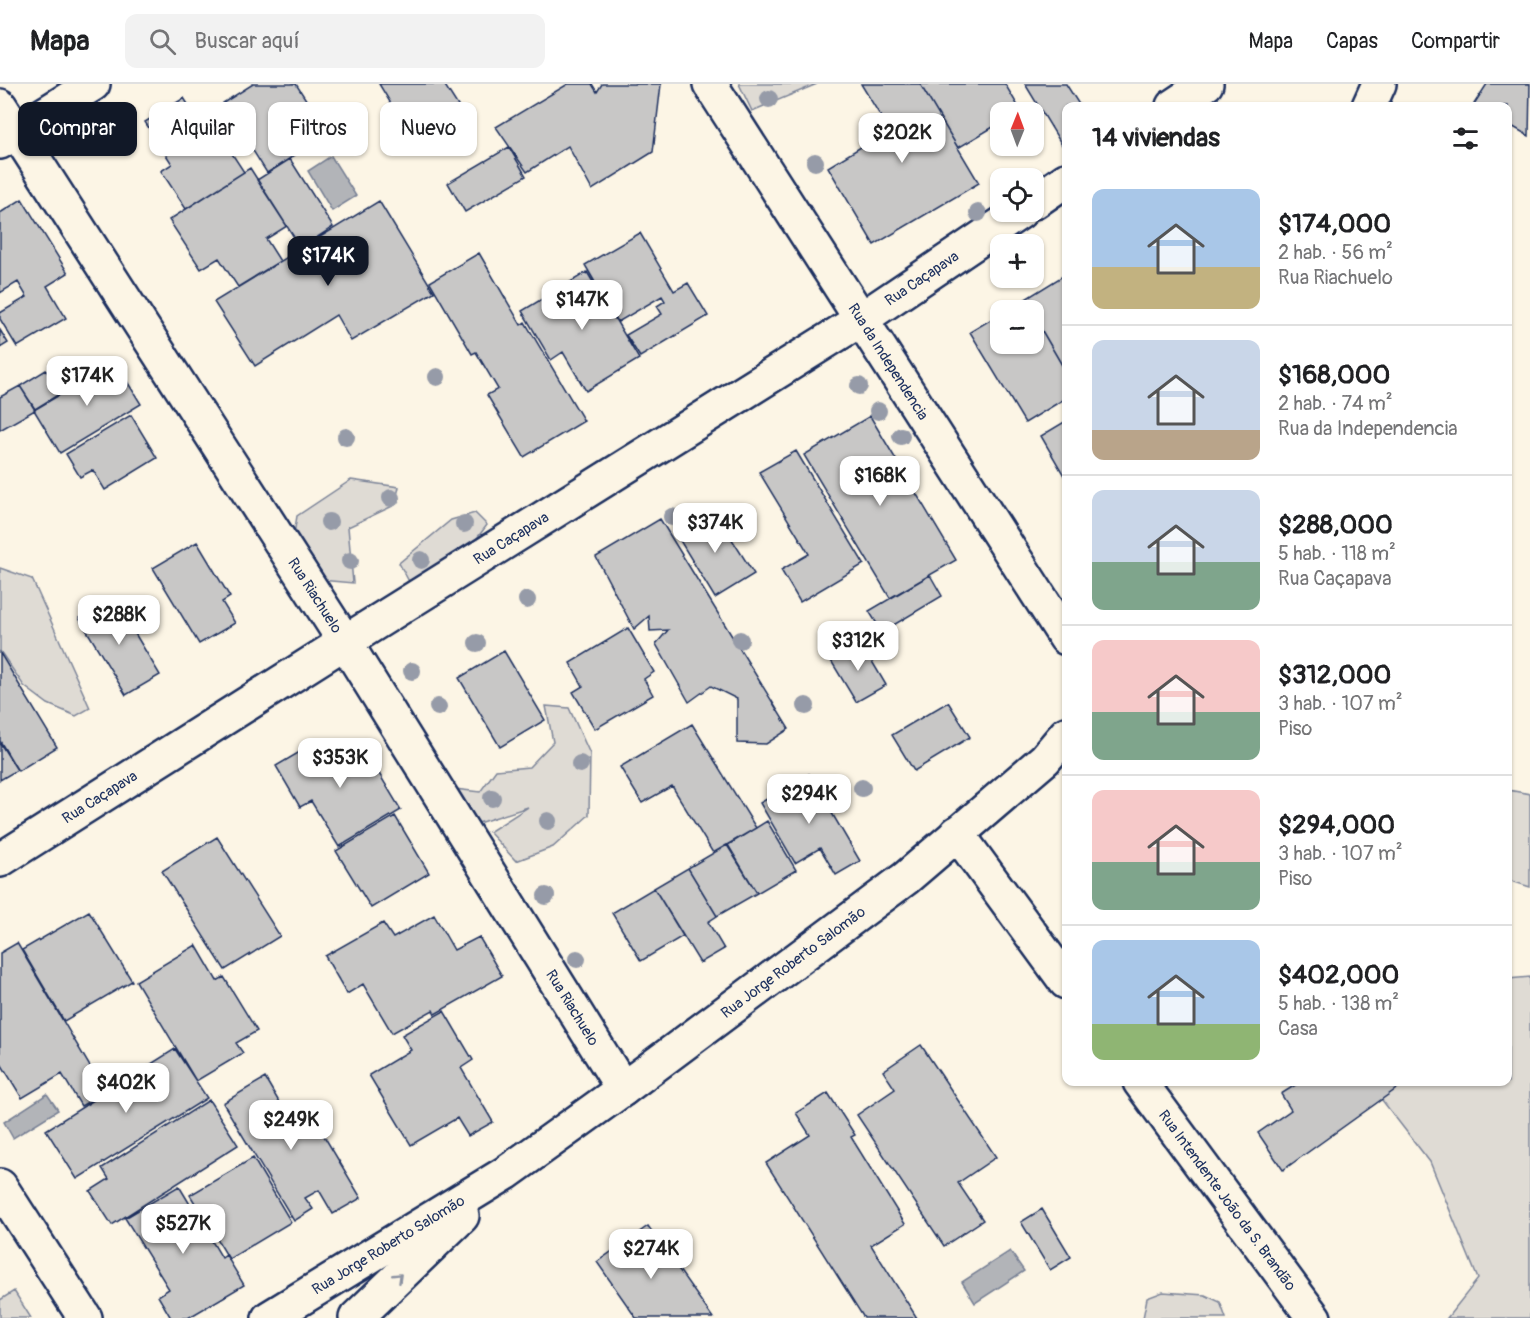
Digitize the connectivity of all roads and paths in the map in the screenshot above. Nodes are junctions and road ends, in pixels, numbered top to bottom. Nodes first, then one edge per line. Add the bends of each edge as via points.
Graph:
1 (93, 84) edge
2 (710, 84) edge
3 (1206, 84) edge
4 (1379, 84) edge
5 (1179, 102) edge
6 (1371, 102) edge
7 (6, 127) edge
8 (1062, 183) edge
9 (1044, 195) edge
10 (1005, 222) edge
11 (861, 320) junction
12 (1062, 632) edge
13 (345, 642) junction
14 (1062, 739) edge
15 (957, 833) junction
16 (0, 861) edge
17 (1062, 977) edge
18 (1143, 1086) edge
19 (623, 1089) junction
20 (506, 1173) junction
21 (0, 1186) edge
22 (85, 1318) edge
23 (270, 1318) edge
24 (356, 1318) edge
25 (1314, 1318) edge

1 - 7 street
2 - 11 street, Rua da Independencia
3 - 5 street
4 - 6 street
7 - 13 street, Rua Riachuelo
8 - 9 street
10 - 11 street, Rua Caçapava
11 - 12 street, Rua da Independencia
11 - 13 street, Rua Caçapava
13 - 16 street, Rua Caçapava
13 - 19 street, Rua Riachuelo
14 - 15 street, Rua Jorge Roberto Salomão via 1045,759
15 - 17 street
15 - 19 street, Rua Jorge Roberto Salomão via 906,878
18 - 25 street, Rua Intendente João da S. Brandão
19 - 20 street, Rua Jorge Roberto Salomão
20 - 23 street, Rua Jorge Roberto Salomão
24 -> 20 street, Rua Jorge Roberto Salomão
21 - 22 street

